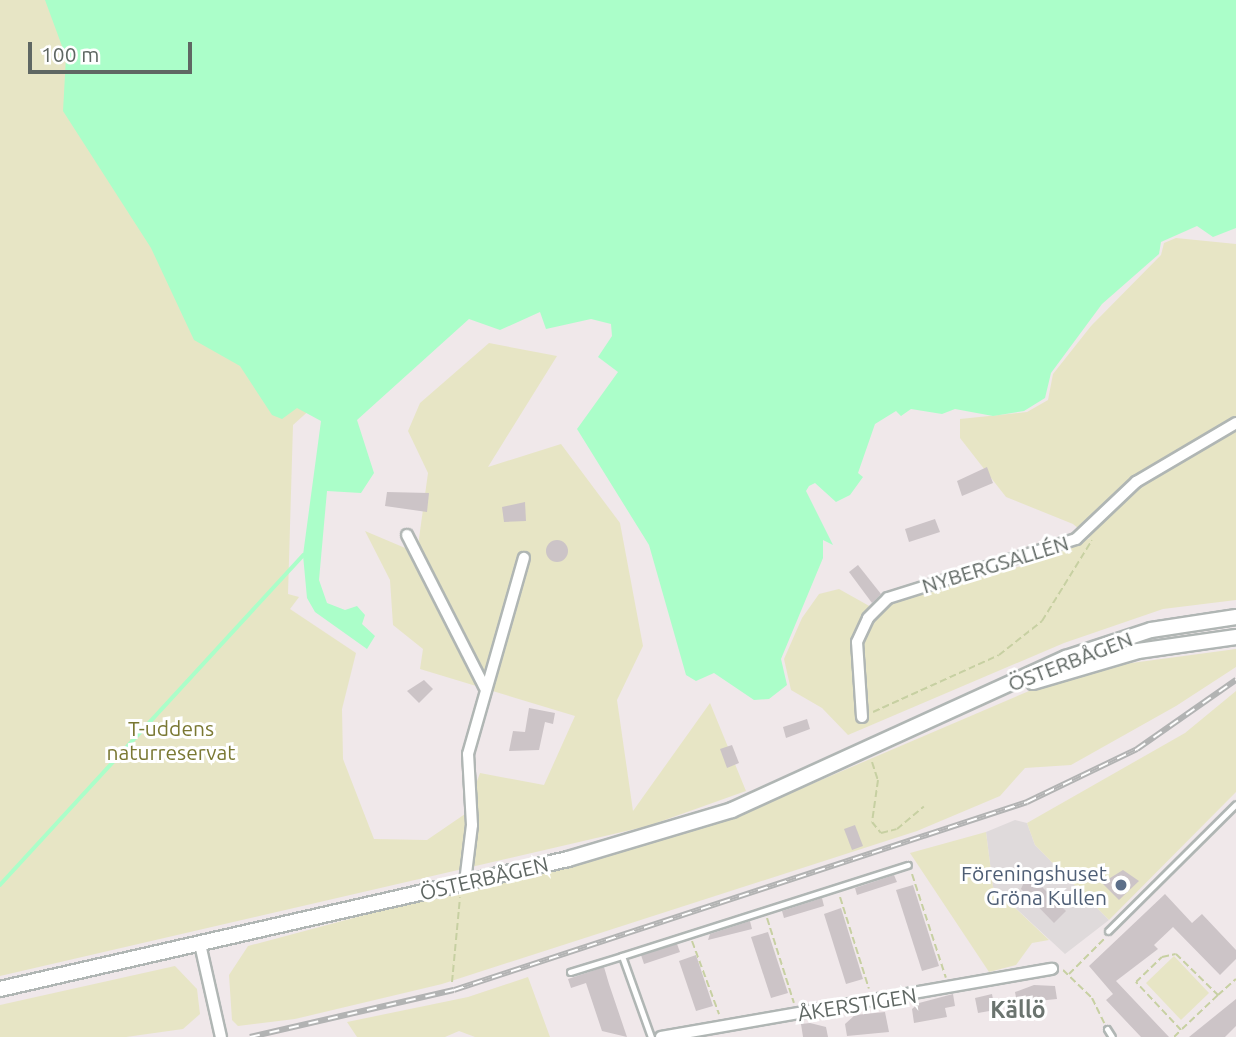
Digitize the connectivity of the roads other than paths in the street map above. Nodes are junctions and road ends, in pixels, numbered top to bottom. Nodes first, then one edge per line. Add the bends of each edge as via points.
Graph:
1 (1236, 423) edge
2 (407, 535) dead end
3 (524, 558) dead end
4 (1236, 617) edge
5 (1236, 637) edge
6 (485, 688) junction
7 (950, 713) junction
8 (862, 717) road end
9 (1236, 804) edge
10 (908, 865) road end
11 (465, 883) junction
12 (1108, 931) road end
13 (200, 944) junction
14 (622, 956) junction
15 (1052, 969) road end
16 (570, 972) dead end
17 (0, 989) edge
18 (1107, 1028) road end
19 (221, 1037) edge
20 (651, 1037) edge
21 (662, 1037) edge
22 (1112, 1037) edge

1 - 8 street, NYBERGSALLÉN via 1136,482 1100,523 1038,553 888,598 867,618 857,642
2 - 6 street
3 - 6 street
4 - 7 main road, ÖSTERBÅGEN via 1151,630 1089,649
5 - 7 main road, ÖSTERBÅGEN via 1097,661
6 - 11 street via 468,754 472,825
7 - 11 main road, ÖSTERBÅGEN via 732,810
9 - 12 lane
10 - 14 lane
11 - 13 main road, ÖSTERBÅGEN
13 - 17 main road, ÖSTERBÅGEN
13 - 19 street
14 - 16 lane
14 - 20 lane
15 - 21 street, ÅKERSTIGEN
18 - 22 lane

